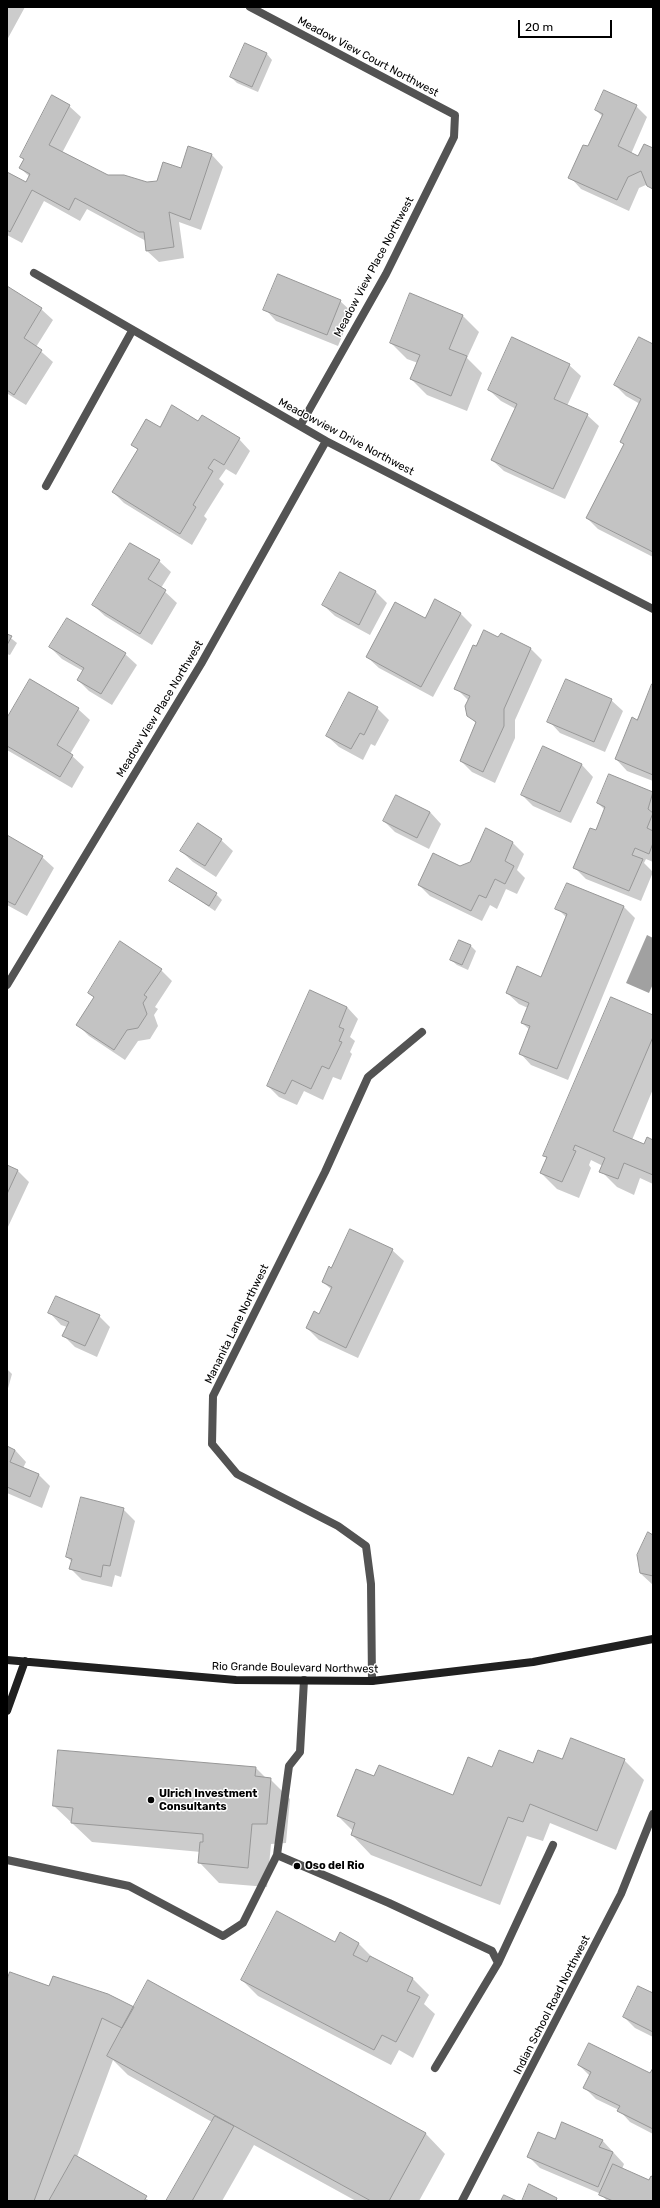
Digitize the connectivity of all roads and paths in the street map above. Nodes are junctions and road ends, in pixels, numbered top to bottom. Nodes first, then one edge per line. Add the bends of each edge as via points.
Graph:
1 (250, 7) edge
2 (455, 115) joint
3 (34, 273) dead end
4 (132, 331) junction
5 (300, 426) junction
6 (326, 441) junction
7 (46, 486) dead end
8 (653, 610) edge
9 (7, 985) edge
10 (422, 1032) dead end
11 (653, 1639) edge
12 (7, 1660) edge
13 (25, 1661) junction
14 (304, 1680) junction
15 (372, 1681) junction
16 (7, 1711) edge
17 (653, 1814) edge
18 (553, 1845) dead end
19 (277, 1855) junction
20 (7, 1860) edge
21 (498, 1963) junction
22 (435, 2068) dead end
23 (462, 2201) edge

1 - 2 street, Meadow View Court Northwest
2 - 5 street, Meadow View Place Northwest via 454,137 386,274
3 - 4 street, Meadowview Drive Northwest
4 - 5 street, Meadowview Drive Northwest
4 - 7 street
5 - 6 street, Meadowview Drive Northwest
6 - 8 street, Meadowview Drive Northwest
6 - 9 street, Meadow View Place Northwest via 201,664
10 - 15 street, Mananita Lane Northwest via 368,1077 325,1172 213,1396 212,1444 237,1474 338,1526 366,1546 371,1584
11 - 15 main road, Rio Grande Boulevard Northwest via 533,1662
12 - 13 main road, Rio Grande Boulevard Northwest
13 - 14 main road, Rio Grande Boulevard Northwest via 236,1680
13 - 16 main road
14 - 15 main road, Rio Grande Boulevard Northwest
14 - 19 street via 300,1752 289,1766
17 - 23 street, Indian School Road Northwest via 621,1894
18 - 21 street
19 - 20 street via 243,1923 223,1936 129,1886
19 - 21 street via 492,1951
21 - 22 street

